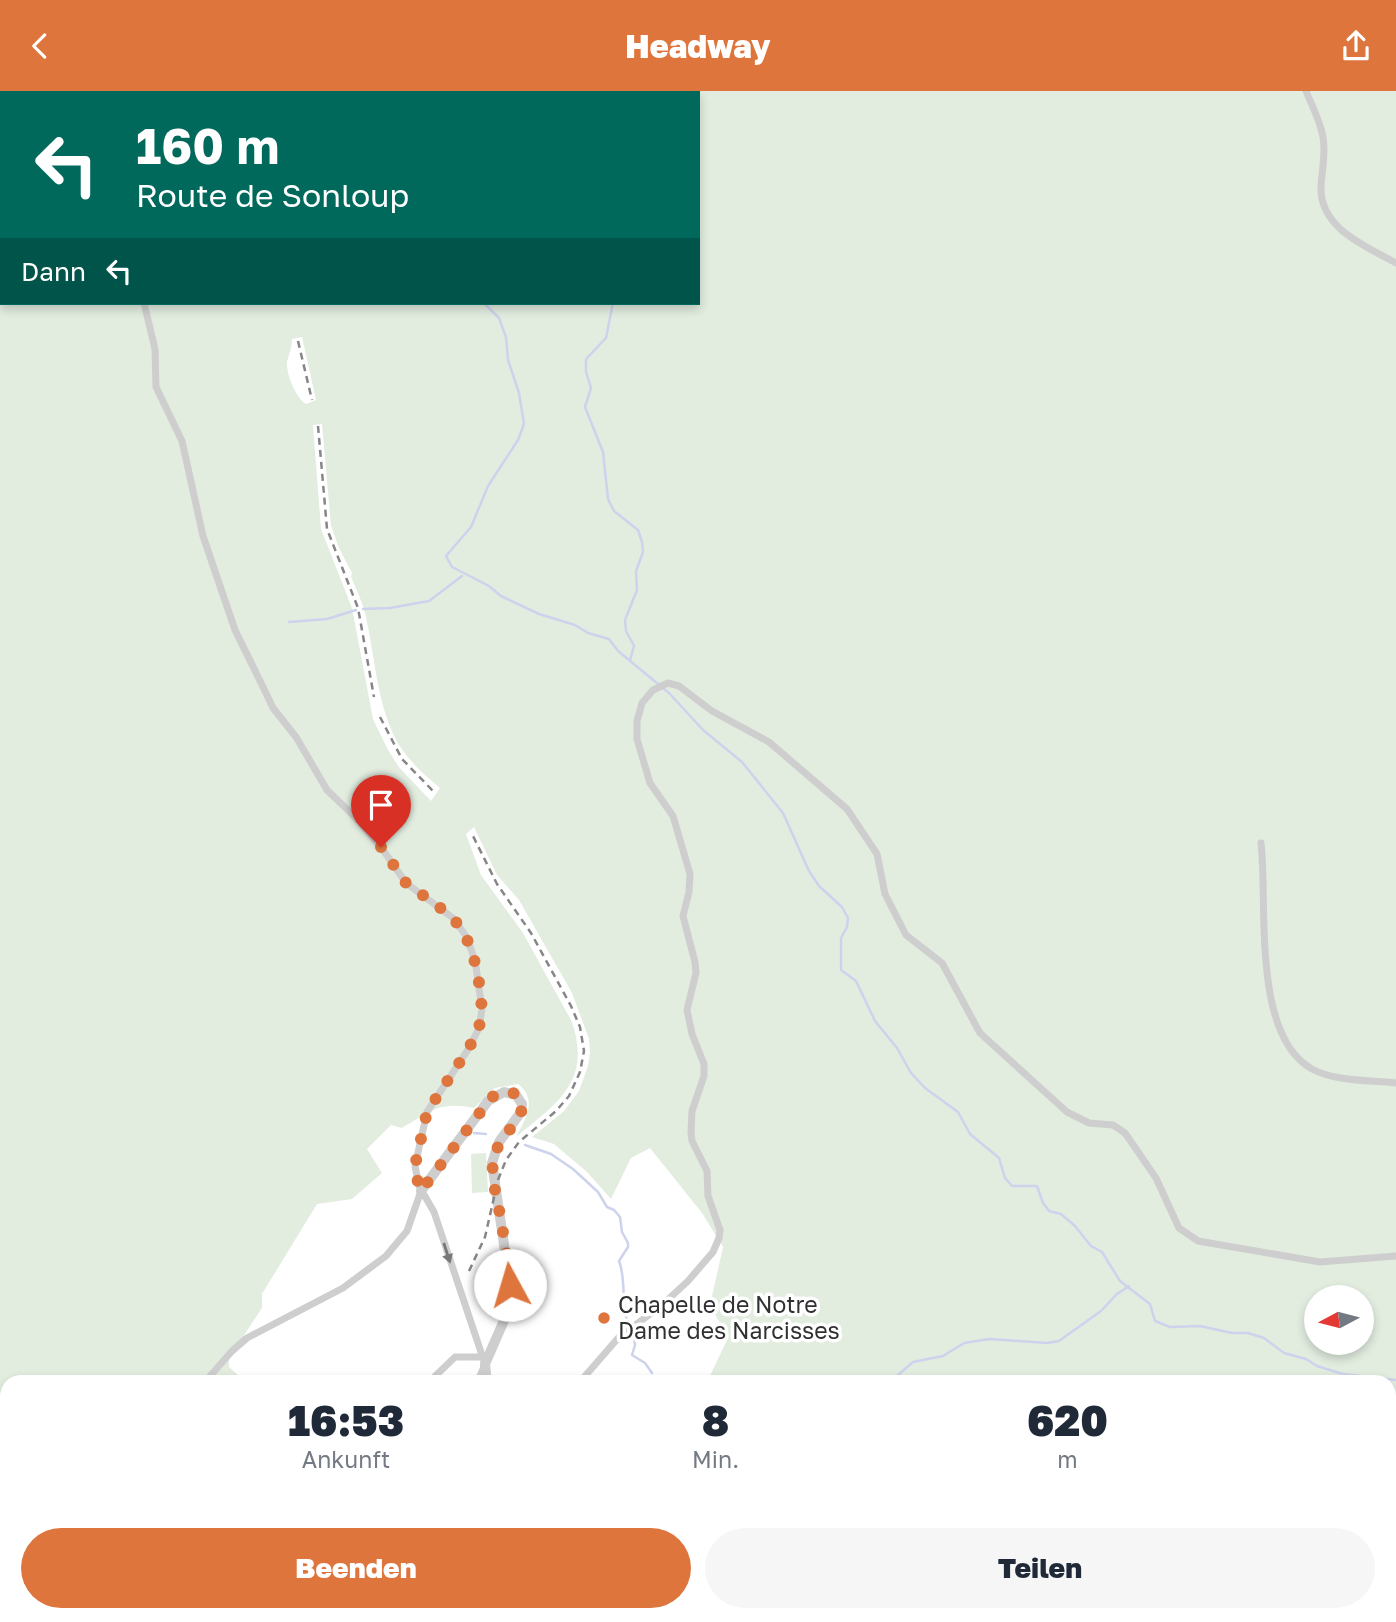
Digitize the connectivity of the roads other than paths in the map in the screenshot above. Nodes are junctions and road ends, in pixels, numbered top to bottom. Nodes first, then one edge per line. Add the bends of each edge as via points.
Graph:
1 (1306, 91) edge
2 (1396, 263) edge
3 (145, 305) edge
4 (1261, 843) dead end
5 (1396, 1083) edge
6 (421, 1191) junction
7 (1396, 1256) edge
8 (483, 1361) junction
9 (211, 1375) edge
10 (436, 1375) edge
11 (479, 1375) edge
12 (486, 1375) edge
13 (586, 1375) edge

1 - 2 street via 1323,137 1321,197 1328,215 1340,230
3 - 6 street via 155,349 156,387 182,441 203,536 235,630 268,698 335,799 386,852 406,883 453,918 475,960 481,1019 469,1048 427,1112 414,1170
4 - 5 street via 1264,948 1282,1036 1312,1069
6 -> 8 street via 434,1212
6 - 8 street via 491,1098 506,1091 516,1095 521,1112 499,1142 492,1163 509,1295 506,1315
6 - 9 street via 404,1236 372,1267 343,1288 247,1338
7 - 13 street via 1320,1262 1198,1241 1185,1234 1156,1178 1125,1133 1067,1112 980,1033 942,963 906,935 886,894 877,854 847,809 769,742 668,683 646,698 639,710 640,753 650,783 673,816 690,874 683,916 696,973 687,1010 704,1064 691,1132 707,1171 708,1196 720,1230 713,1252 688,1281 619,1337
8 - 10 street via 452,1359
8 - 11 street
8 - 12 street

